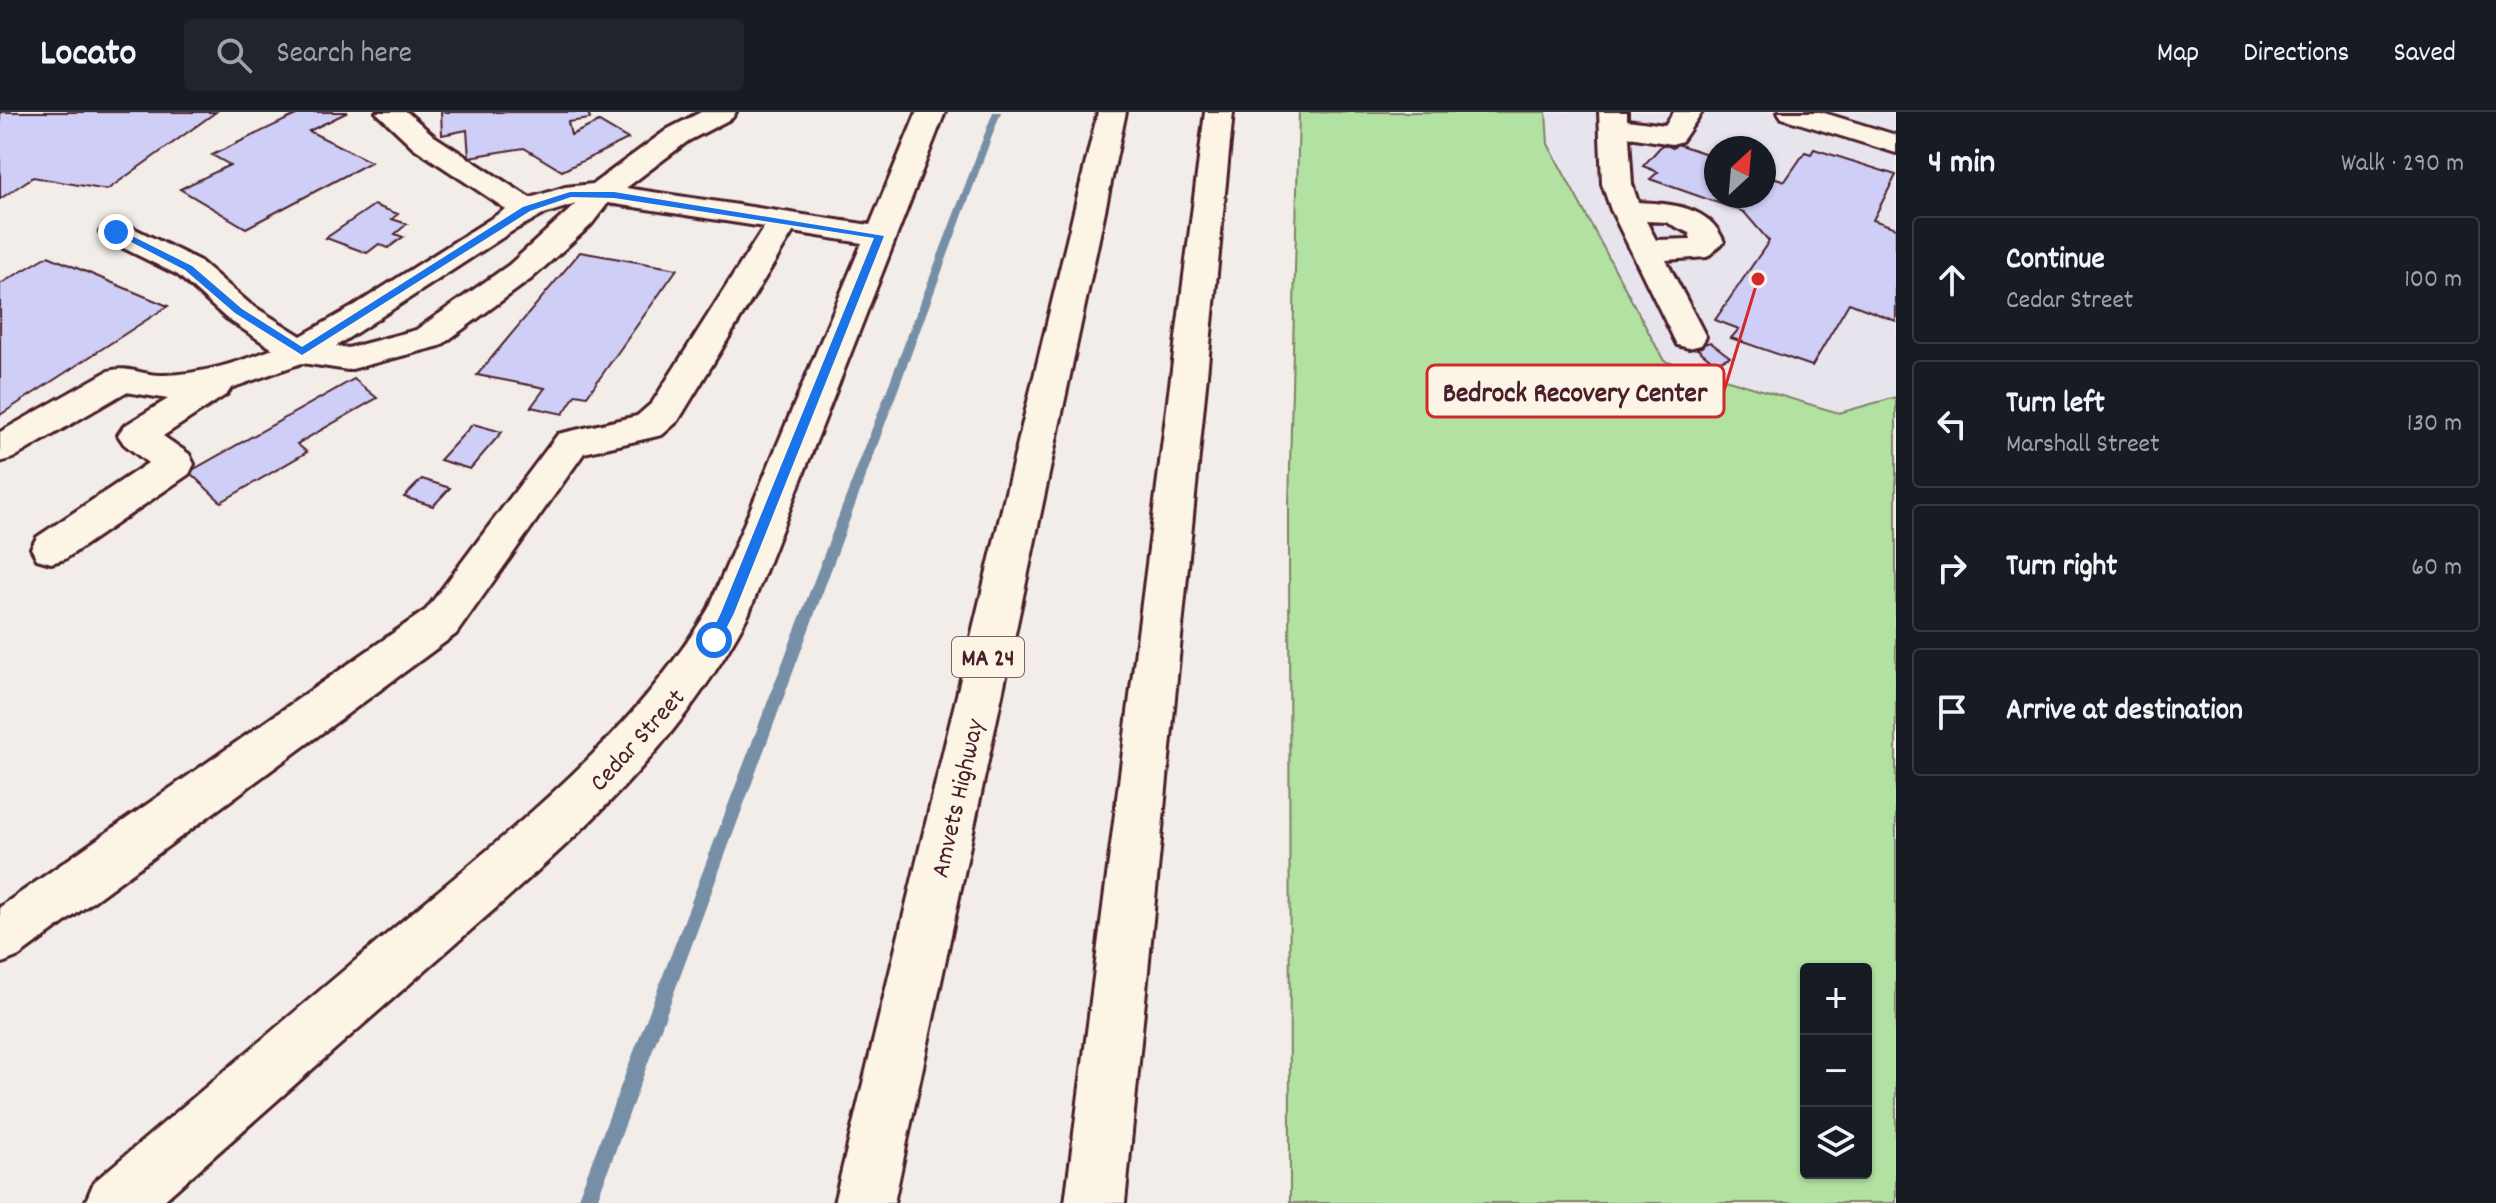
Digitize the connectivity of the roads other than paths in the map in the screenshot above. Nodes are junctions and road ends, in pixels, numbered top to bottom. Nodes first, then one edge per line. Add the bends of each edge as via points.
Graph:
1 (390, 112) edge
2 (722, 112) edge
3 (931, 112) edge
4 (1112, 112) edge
5 (1219, 112) edge
6 (1688, 112) edge
7 (1792, 112) edge
8 (1613, 119) edge
9 (1896, 144) edge
10 (600, 193) junction
11 (527, 209) junction
12 (1626, 210) junction
13 (783, 222) junction
14 (116, 232) dead end
15 (880, 236) junction
16 (1645, 250) junction
17 (1689, 337) dead end
18 (302, 352) junction
19 (227, 379) junction
20 (0, 449) edge
21 (51, 548) dead end
22 (0, 938) edge
23 (115, 1203) edge
24 (864, 1203) edge
25 (1095, 1203) edge

1 - 11 main road via 424,142
2 - 10 main road via 678,135
3 - 15 main road, Cedar Street
4 - 24 main road, Amvets Highway / MA 24
5 - 25 main road
6 - 8 main road via 1672,135
7 - 9 main road
8 - 12 main road via 1615,172
10 - 11 main road via 554,197
10 - 13 main road
10 - 18 main road via 520,272 428,338 348,359
11 - 18 main road
12 - 16 main road
12 - 16 main road via 1684,217 1708,235 1696,250
13 - 15 main road
13 - 22 main road via 665,412 649,426 571,443 441,622
14 - 18 main road via 189,268 238,311
15 - 23 main road, Cedar Street via 728,613 680,692 549,829
16 - 17 main road
18 - 19 main road
19 - 20 main road via 161,387 121,379
19 - 21 main road via 137,435 175,464

